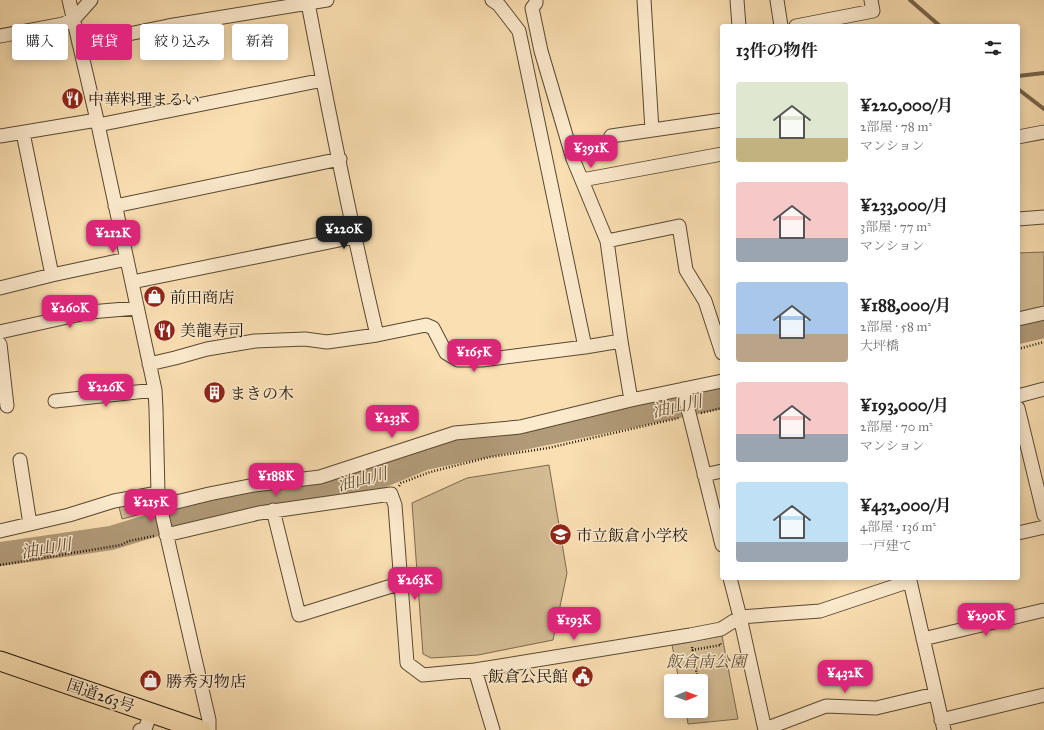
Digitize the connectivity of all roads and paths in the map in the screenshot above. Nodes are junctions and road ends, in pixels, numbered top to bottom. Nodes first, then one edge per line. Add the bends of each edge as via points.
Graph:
1 (69, 0) edge
2 (91, 0) edge
3 (327, 0) edge
4 (492, 0) edge
5 (536, 0) edge
6 (644, 0) edge
7 (737, 0) edge
8 (777, 0) edge
9 (871, 0) edge
10 (292, 3) edge
11 (308, 3) junction
12 (74, 19) junction
13 (739, 24) edge
14 (781, 24) edge
15 (806, 24) edge
16 (76, 29) edge
17 (132, 33) edge
18 (0, 36) edge
19 (83, 60) edge
20 (323, 80) junction
21 (720, 120) edge
22 (98, 123) junction
23 (652, 130) junction
24 (1044, 132) edge
25 (23, 133) junction
26 (0, 136) edge
27 (611, 136) dead end
28 (1020, 137) edge
29 (720, 154) edge
30 (340, 159) junction
31 (582, 180) junction
32 (115, 206) junction
33 (1044, 217) edge
34 (1020, 219) edge
35 (354, 237) junction
36 (607, 241) junction
37 (127, 259) junction
38 (52, 275) junction
39 (132, 282) junction
40 (0, 288) edge
41 (137, 308) junction
42 (1044, 313) edge
43 (1020, 319) edge
44 (0, 332) edge
45 (377, 335) junction
46 (621, 341) junction
47 (1044, 342) edge
48 (0, 344) edge
49 (585, 347) junction
50 (720, 347) edge
51 (1020, 348) edge
52 (149, 364) junction
53 (720, 381) edge
54 (683, 389) junction
55 (155, 390) junction
56 (1044, 390) edge
57 (1020, 396) edge
58 (632, 400) junction
59 (55, 401) dead end
60 (7, 406) dead end
61 (720, 408) edge
62 (690, 415) junction
63 (1020, 416) edge
64 (20, 460) dead end
65 (720, 471) edge
66 (704, 475) junction
67 (391, 494) junction
68 (159, 500) junction
69 (272, 510) junction
70 (1044, 516) edge
71 (30, 524) junction
72 (1044, 527) edge
73 (0, 532) edge
74 (1020, 533) edge
75 (166, 535) junction
76 (720, 537) edge
77 (0, 565) edge
78 (731, 580) edge
79 (910, 580) edge
80 (401, 583) junction
81 (1044, 610) edge
82 (740, 617) junction
83 (690, 635) junction
84 (923, 639) junction
85 (0, 660) edge
86 (475, 670) junction
87 (697, 674) edge
88 (935, 694) junction
89 (1044, 695) edge
90 (151, 713) junction
91 (943, 725) edge
92 (765, 729) edge
93 (140, 730) edge
94 (201, 730) edge
95 (209, 730) edge
96 (493, 730) edge

1 - 12 street
2 - 12 street
3 - 11 street
4 - 49 street via 519,31
5 - 31 street via 532,8 541,50 573,159
6 - 23 street
7 - 13 street
8 - 14 street
9 - 15 street via 873,11
10 - 11 street
10 - 17 street
11 - 20 street
12 - 16 street
12 - 18 street via 63,24
19 - 22 street
20 - 22 street
20 - 30 street
21 - 23 street
22 - 25 street
22 - 32 street
23 - 27 street
24 - 28 street
25 - 26 street
25 - 38 street
29 - 31 street
30 - 32 street
30 - 35 street
31 - 36 street
32 - 37 street
33 - 34 street
35 - 39 street
35 - 45 street
36 - 46 street
36 - 50 street via 679,226 686,270 705,301
37 - 38 street
37 - 39 street
38 - 40 street
39 - 41 street
41 - 44 street via 90,312
41 - 52 street
42 - 43 street
45 - 49 street via 426,325 432,328 446,353 458,360 482,360
45 - 52 street via 327,342 306,339 255,341 207,349
46 - 49 street
46 - 58 street
47 - 51 path
48 - 60 street
52 - 55 street
53 - 54 street
54 - 58 street
54 - 62 street
55 - 59 street
55 - 68 street
56 - 57 street
58 - 68 street via 520,427 455,433 320,477
61 - 62 path
62 - 66 street
62 - 67 path via 430,472 401,483
63 - 70 street
64 - 71 street
65 - 66 street
66 - 76 street
67 - 69 street
67 - 80 street via 395,505
68 - 71 street via 114,500 69,515
68 - 75 street
69 - 75 street
69 - 80 street via 299,615
71 - 73 street
72 - 74 street
75 - 77 path
75 - 95 street via 209,720
78 - 82 street
79 - 82 street via 820,611
79 - 84 street
80 - 86 street via 407,663 423,675
81 - 84 street
82 - 83 street via 721,629
82 - 92 street
83 - 86 street
83 - 87 path
84 - 88 street
85 - 90 highway, 国道263号
86 - 96 street
88 - 91 street
88 - 92 street via 876,708 826,706
89 - 91 street
90 - 93 street via 145,728
90 - 94 highway, 国道263号

